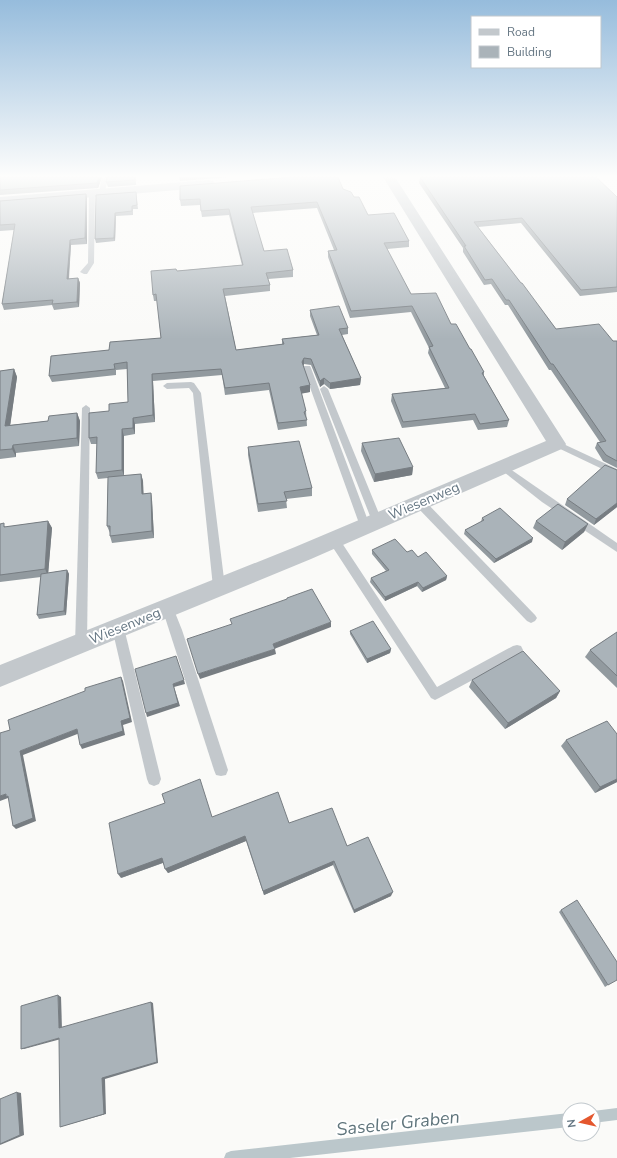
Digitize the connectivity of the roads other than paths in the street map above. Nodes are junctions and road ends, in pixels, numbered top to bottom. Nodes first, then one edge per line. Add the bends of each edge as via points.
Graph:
1 (94, 231) edge
2 (423, 231) edge
3 (84, 272) dead end
4 (307, 368) edge
5 (167, 386) dead end
6 (324, 389) edge
7 (86, 408) dead end
8 (557, 444) junction
9 (503, 467) junction
10 (617, 473) edge
11 (420, 502) junction
12 (371, 524) junction
13 (334, 540) junction
14 (617, 548) edge
15 (220, 587) junction
16 (168, 608) junction
17 (531, 618) dead end
18 (118, 628) junction
19 (81, 644) junction
20 (517, 650) dead end
21 (0, 676) edge
22 (220, 770) dead end
23 (154, 780) dead end

1 - 3 lane via 91,264
2 - 8 street
4 - 12 lane
5 - 15 lane via 191,385 197,393
6 - 12 lane
7 - 19 lane
8 - 9 street, Wiesenweg
8 - 10 lane
9 - 11 street, Wiesenweg
9 - 14 lane
11 - 12 street, Wiesenweg
11 - 17 lane
12 - 13 street, Wiesenweg
13 - 15 street, Wiesenweg
13 - 20 lane via 434,694
15 - 16 street, Wiesenweg
16 - 18 street, Wiesenweg
16 - 22 lane
18 - 19 street, Wiesenweg
18 - 23 lane
19 - 21 street, Wiesenweg

